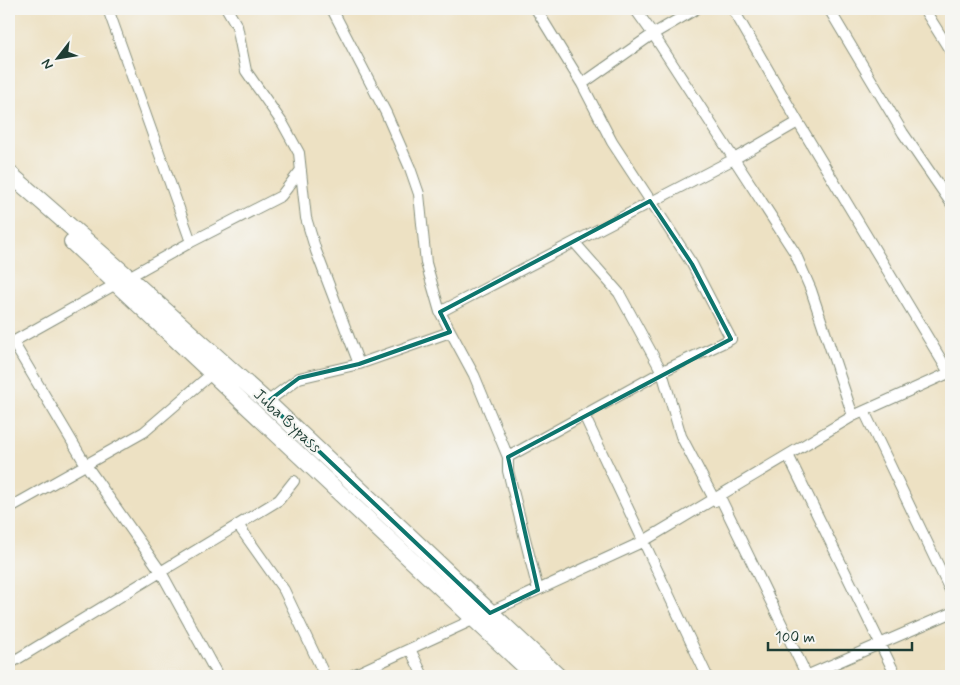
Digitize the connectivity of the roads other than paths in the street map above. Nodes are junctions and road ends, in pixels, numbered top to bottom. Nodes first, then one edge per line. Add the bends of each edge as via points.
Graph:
1 (108, 9) edge
2 (227, 9) edge
3 (332, 9) edge
4 (536, 9) edge
5 (635, 9) edge
6 (696, 9) edge
7 (733, 9) edge
8 (829, 9) edge
9 (924, 9) edge
10 (653, 34) junction
11 (951, 52) edge
12 (582, 84) junction
13 (798, 122) junction
14 (734, 159) junction
15 (301, 170) junction
16 (9, 173) edge
17 (9, 182) edge
18 (650, 201) junction
19 (951, 203) edge
20 (191, 242) junction
21 (575, 243) junction
22 (123, 280) junction
23 (440, 312) junction
24 (450, 332) junction
25 (11, 343) edge
26 (359, 364) junction
27 (218, 368) junction
28 (662, 372) junction
29 (951, 373) edge
30 (267, 402) junction
31 (864, 412) junction
32 (584, 415) junction
33 (853, 416) junction
34 (788, 455) junction
35 (508, 457) junction
36 (86, 464) junction
37 (294, 481) dead end
38 (717, 499) junction
39 (9, 508) edge
40 (238, 525) junction
41 (642, 542) junction
42 (161, 572) junction
43 (538, 590) junction
44 (951, 592) edge
45 (490, 613) junction
46 (951, 613) edge
47 (475, 620) junction
48 (880, 645) junction
49 (410, 649) junction
50 (9, 664) edge
51 (218, 676) edge
52 (325, 676) edge
53 (351, 676) edge
54 (423, 676) edge
55 (535, 676) edge
56 (558, 676) edge
57 (708, 676) edge
58 (807, 676) edge
59 (896, 676) edge

1 - 20 street
2 - 15 street via 237,26 246,71 283,124 299,154
3 - 23 street via 386,113 410,168 419,194 426,263
4 - 12 street
5 - 10 street
6 - 10 street
7 - 13 street
8 - 19 street via 904,133
9 - 11 street
10 - 12 street
10 - 14 street
12 - 18 street via 612,142
13 - 14 street
13 - 29 street
14 - 18 street
14 - 33 street via 795,253 811,290
15 - 20 street via 280,196
15 - 26 street via 306,218 316,252
16 - 22 main road, Juba Bypass
17 - 22 main road, Juba Bypass
18 - 21 street
18 - 28 street via 692,264 731,339
20 - 22 street
21 - 23 street
21 - 28 street via 618,293
22 - 25 street
22 - 27 main road, Juba Bypass
23 - 24 street
24 - 26 street
24 - 35 street via 474,375
25 - 36 street
26 - 30 street via 299,378
27 - 30 main road, Juba Bypass
27 - 36 street via 144,432
27 - 47 main road, Juba Bypass
28 - 32 street
28 - 38 street via 681,436
29 - 31 street
30 - 45 main road, Juba Bypass
31 - 33 street
31 - 44 street
32 - 35 street
32 - 41 street
33 - 34 street
34 - 38 street
34 - 48 street
35 - 43 street via 508,471
36 - 39 street
36 - 42 street
37 - 40 street via 279,500
38 - 41 street
38 - 58 street
40 - 42 street
40 - 52 street via 284,590
41 - 43 street
41 - 57 street
42 - 50 street
42 - 51 street
43 - 45 street
45 - 47 street
45 - 56 main road, Juba Bypass
46 - 48 street
47 - 49 street
47 - 55 main road, Juba Bypass
48 - 58 street
48 - 59 street
49 - 53 street
49 - 54 street

